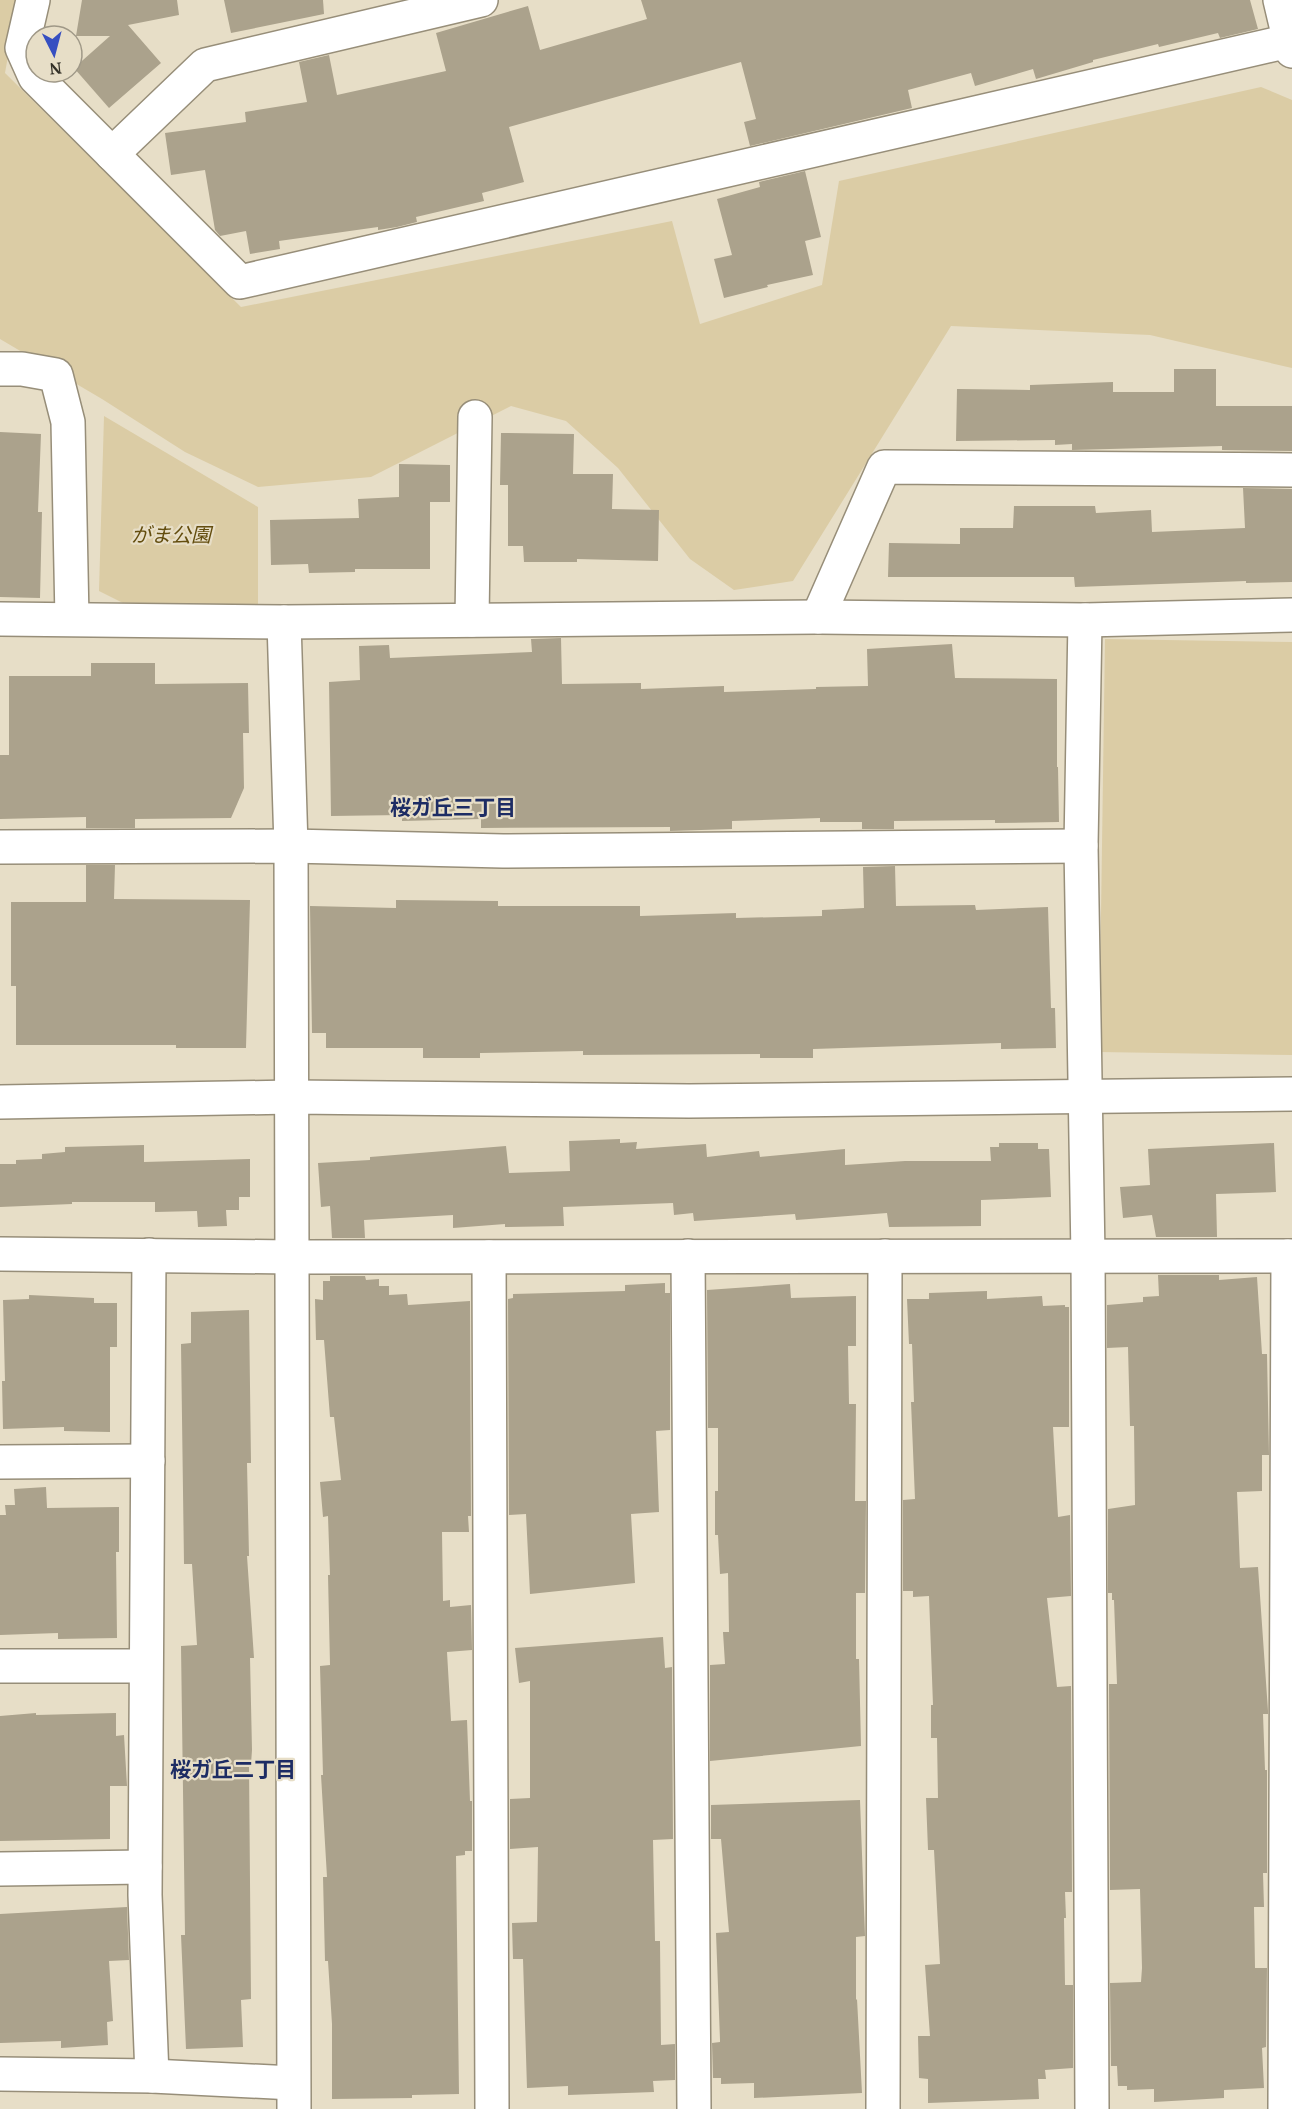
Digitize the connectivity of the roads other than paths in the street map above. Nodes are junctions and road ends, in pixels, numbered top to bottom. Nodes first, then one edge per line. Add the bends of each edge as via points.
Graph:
1 (33, 0) edge
2 (481, 0) edge
3 (1280, 0) edge
4 (1291, 46) edge
5 (112, 154) junction
6 (0, 369) edge
7 (475, 417) dead end
8 (1292, 470) edge
9 (1292, 615) edge
10 (818, 617) junction
11 (72, 619) junction
12 (0, 620) edge
13 (472, 620) junction
14 (1085, 620) junction
15 (285, 622) junction
16 (291, 846) junction
17 (1081, 846) junction
18 (0, 847) edge
19 (1292, 1094) edge
20 (1086, 1095) junction
21 (292, 1097) junction
22 (0, 1102) edge
23 (0, 1254) edge
24 (149, 1255) junction
25 (688, 1256) junction
26 (885, 1256) junction
27 (1088, 1256) junction
28 (1290, 1256) edge
29 (292, 1257) junction
30 (489, 1257) junction
31 (148, 1461) junction
32 (0, 1462) edge
33 (0, 1666) edge
34 (145, 1666) junction
35 (145, 1867) junction
36 (0, 1869) edge
37 (0, 2074) edge
38 (152, 2076) junction
39 (293, 2096) edge
40 (492, 2109) edge
41 (694, 2109) edge
42 (883, 2109) edge
43 (1092, 2109) edge
44 (1285, 2109) edge

1 - 5 street via 22,48 35,77
2 - 5 street via 205,65
3 - 4 street
4 - 5 street via 240,282
6 - 11 street via 56,375 68,422
7 - 13 street
8 - 10 street via 884,467
9 - 14 street
10 - 13 street
10 - 14 street
11 - 12 street
11 - 15 street
13 - 15 street
14 - 17 street
15 - 16 street
16 - 17 street via 503,851
16 - 18 street
16 - 21 street
17 - 20 street
19 - 20 street
20 - 21 street via 690,1101
20 - 27 street
21 - 22 street
21 - 29 street
23 - 24 street
24 - 29 street
24 - 31 street
25 - 26 street
25 - 30 street
25 - 41 street
26 - 27 street
26 - 42 street
27 - 28 street
27 - 43 street
28 - 44 street
29 - 30 street
29 - 39 street
30 - 40 street
31 - 32 street
31 - 34 street
33 - 34 street
34 - 35 street
35 - 36 street
35 - 38 street
37 - 38 street
38 - 39 street

